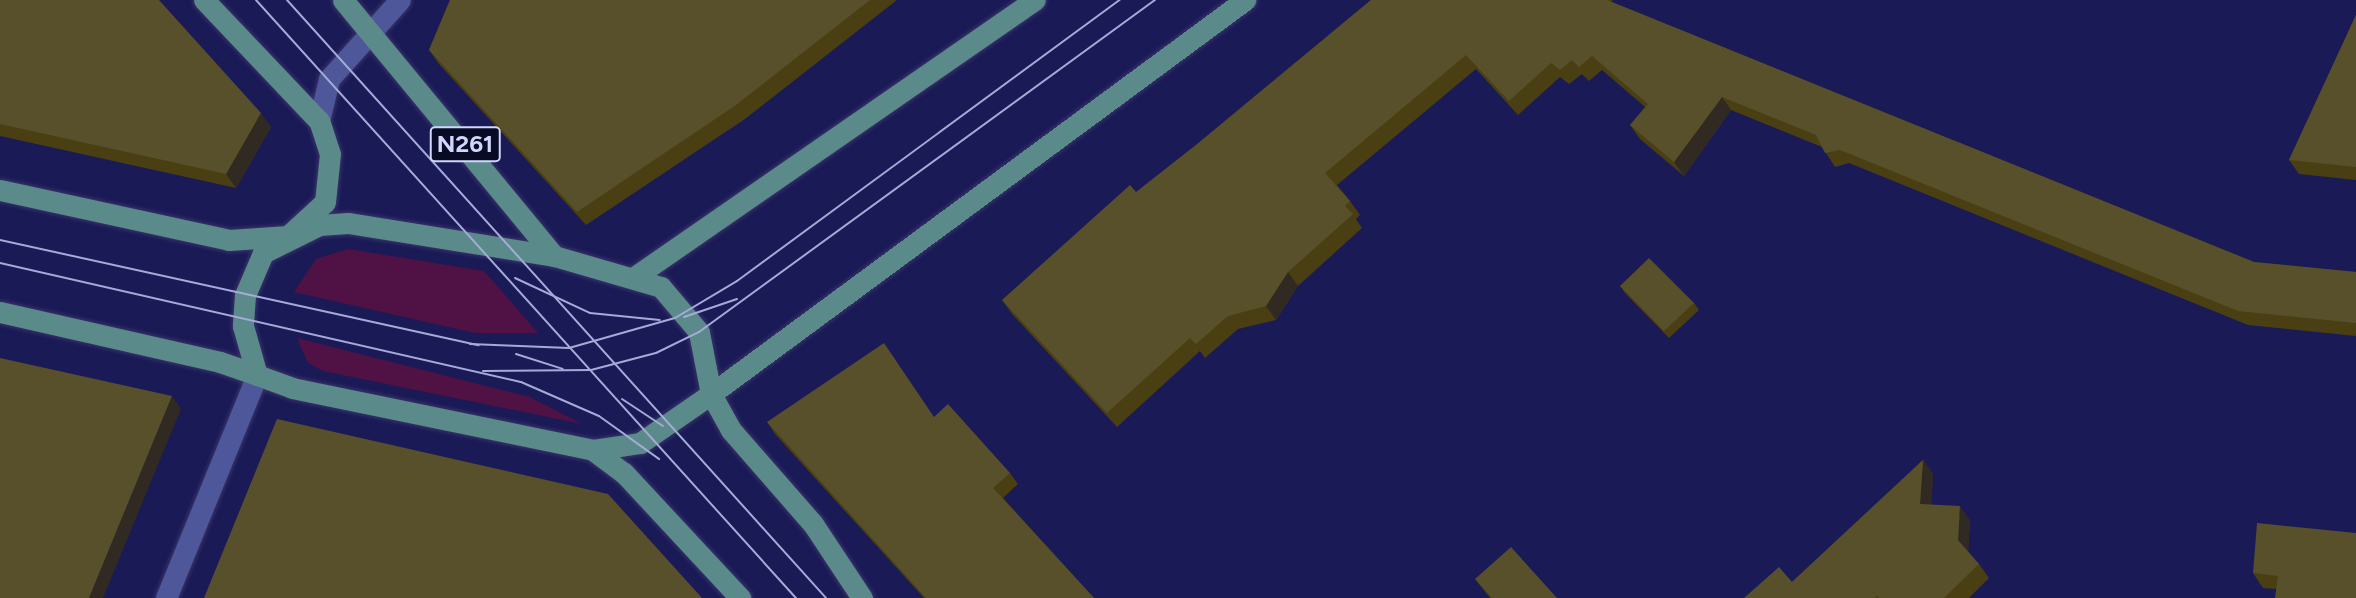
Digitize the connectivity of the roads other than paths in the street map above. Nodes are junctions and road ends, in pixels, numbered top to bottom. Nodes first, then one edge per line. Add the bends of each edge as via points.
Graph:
1 (204, 0) edge
2 (343, 0) edge
3 (400, 0) edge
4 (1035, 0) edge
5 (1245, 0) edge
6 (371, 36) junction
7 (318, 121) junction
8 (0, 191) edge
9 (288, 236) junction
10 (554, 256) junction
11 (636, 276) junction
12 (0, 312) edge
13 (257, 375) junction
14 (711, 394) junction
15 (593, 450) junction
16 (166, 598) edge
17 (740, 598) edge
18 (862, 598) edge

1 - 7 main road
2 - 6 main road, N261
3 - 6 street
4 - 11 main road
5 - 14 main road
6 - 7 street via 329,79
6 - 10 main road, N261 via 491,173
7 - 9 main road via 330,154 325,202
8 - 9 main road via 229,240
9 - 10 main road via 348,223
9 - 13 main road via 263,253 245,295 243,326
10 - 11 main road
11 - 14 main road via 661,287 685,311 705,354
12 - 13 main road
13 - 15 main road
13 - 16 street
14 - 15 main road via 640,443
14 - 18 main road via 731,430 813,524
15 - 17 main road via 624,473

